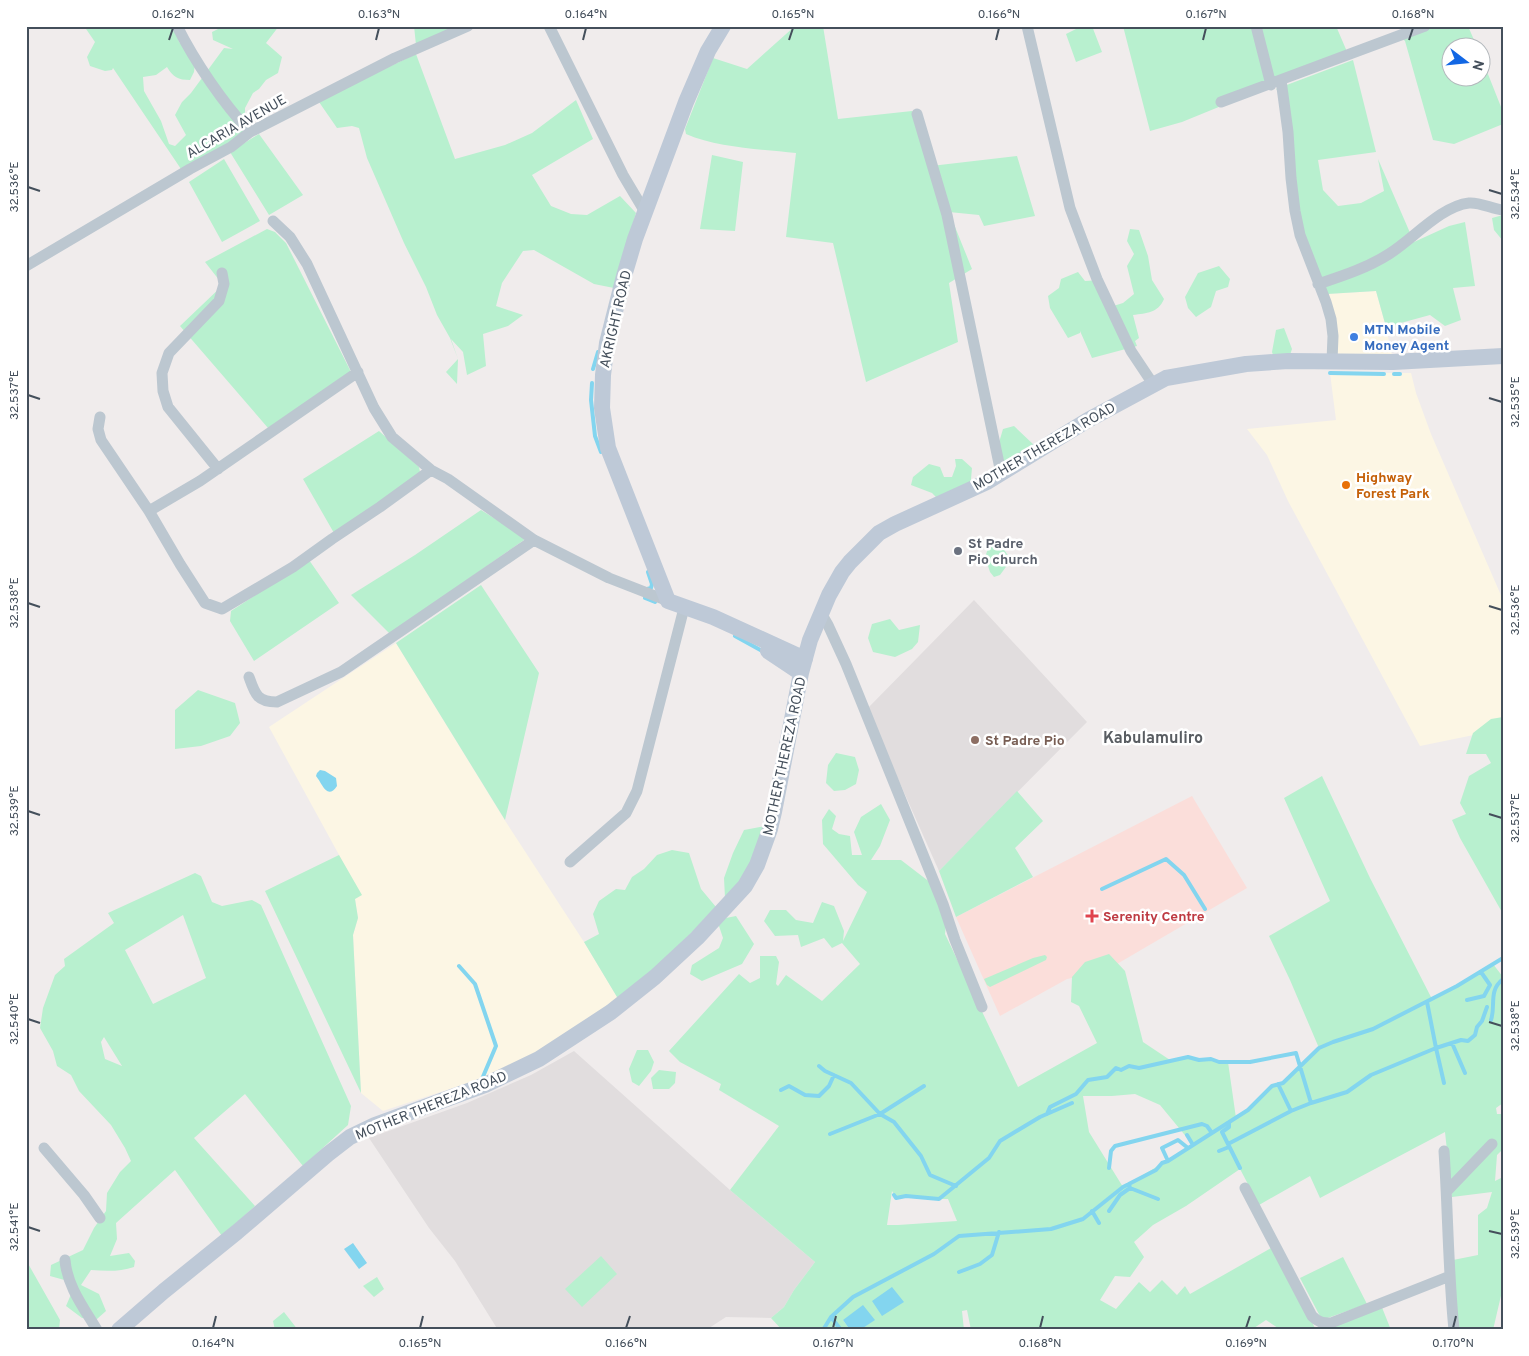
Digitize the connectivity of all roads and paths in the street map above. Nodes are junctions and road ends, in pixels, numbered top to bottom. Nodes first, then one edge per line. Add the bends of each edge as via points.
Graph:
1 (177, 26) edge
2 (468, 26) edge
3 (549, 26) edge
4 (723, 26) edge
5 (1027, 26) edge
6 (1256, 26) edge
7 (1425, 26) edge
8 (1276, 82) junction
9 (1221, 102) dead end
10 (917, 114) dead end
11 (250, 132) junction
12 (1503, 210) edge
13 (645, 212) junction
14 (273, 220) dead end
15 (26, 266) edge
16 (222, 273) dead end
17 (1318, 284) junction
18 (1503, 356) edge
19 (1332, 361) junction
20 (358, 372) junction
21 (1154, 384) junction
22 (100, 417) dead end
23 (218, 469) junction
24 (431, 470) junction
25 (1001, 473) junction
26 (150, 511) junction
27 (534, 540) junction
28 (668, 601) junction
29 (684, 608) junction
30 (821, 613) junction
31 (803, 666) junction
32 (249, 677) dead end
33 (570, 862) dead end
34 (982, 1007) dead end
35 (1492, 1144) dead end
36 (44, 1148) dead end
37 (1444, 1151) dead end
38 (1245, 1188) dead end
39 (1447, 1192) junction
40 (100, 1218) dead end
41 (65, 1260) dead end
42 (1450, 1276) junction
43 (97, 1330) edge
44 (118, 1330) edge
45 (1454, 1330) edge

1 - 11 street via 213,85
2 - 11 street, ALCARIA AVENUE via 395,58
3 - 13 street via 623,175
4 - 13 street, AKRIGHT ROAD via 699,69
5 - 21 street via 1070,208 1097,279 1132,351
6 - 8 street
7 - 8 street
8 - 9 street
8 - 17 street via 1288,132 1295,211
10 - 25 street via 947,215
11 - 15 street, ALCARIA AVENUE via 231,147
12 - 17 street via 1470,203 1458,206 1390,254
13 - 28 street, AKRIGHT ROAD via 607,343 602,408 608,448
14 - 20 street via 290,237 307,264
16 - 23 street via 224,284 219,301 169,353 162,373 168,407
17 - 19 street via 1331,319
18 - 19 street, MOTHER THEREZA ROAD via 1393,362
19 - 21 street, MOTHER THEREZA ROAD via 1246,364 1166,378
20 - 23 street
20 - 24 street via 374,408 392,437
21 - 25 street, MOTHER THEREZA ROAD
22 - 26 street via 100,440
23 - 26 street
24 - 26 street via 293,567 222,609 205,603
24 - 27 street
25 - 30 street, MOTHER THEREZA ROAD via 879,533 850,562
27 - 28 street via 609,578
27 - 32 street via 341,672 277,702 255,695
28 - 29 street
29 - 31 street via 713,617
29 - 33 street via 631,806
30 - 31 street, MOTHER THEREZA ROAD
30 - 34 street via 846,664
31 - 44 street, MOTHER THEREZA ROAD via 774,812 757,865 745,886 697,938 619,1006 539,1059 485,1086 350,1137
35 - 39 street
36 - 40 street
37 - 39 street
38 - 42 street via 1312,1316 1318,1321 1331,1323
39 - 42 street
41 - 43 street via 76,1295
42 - 45 street

